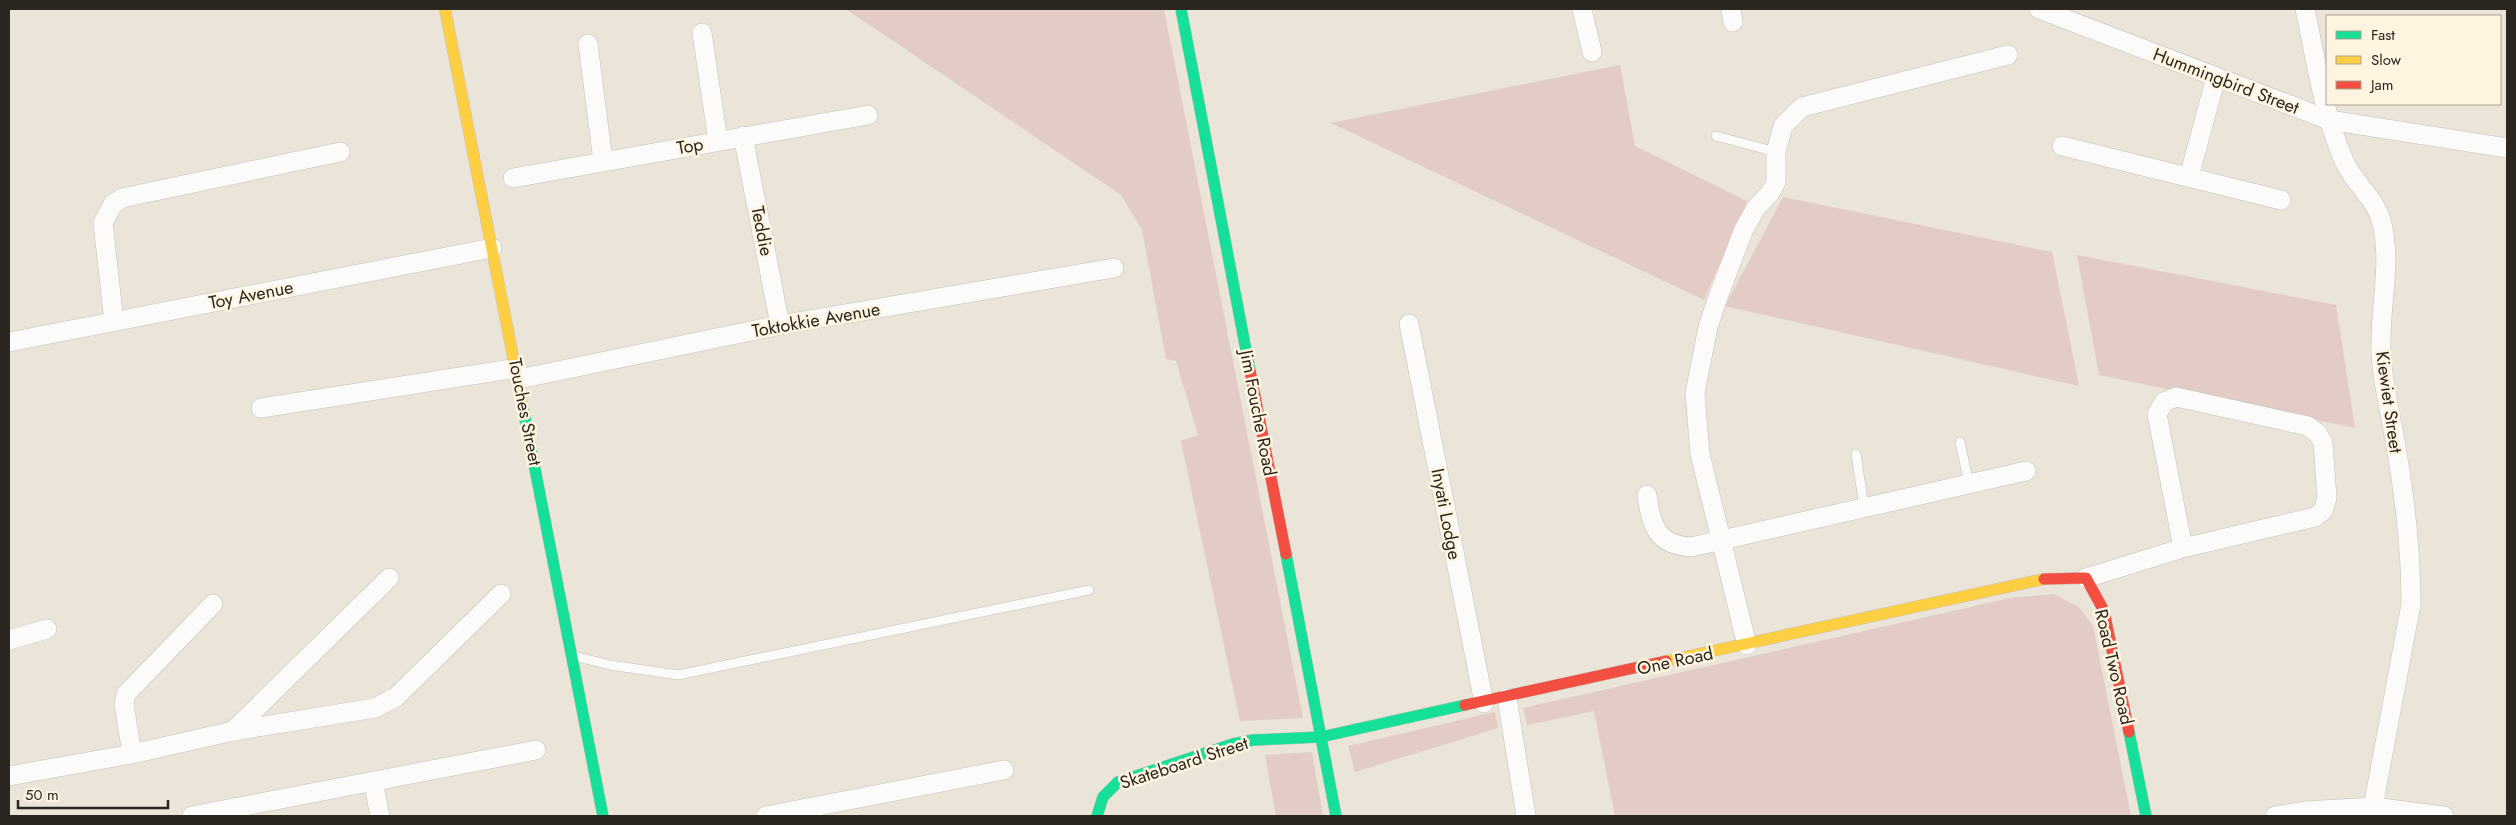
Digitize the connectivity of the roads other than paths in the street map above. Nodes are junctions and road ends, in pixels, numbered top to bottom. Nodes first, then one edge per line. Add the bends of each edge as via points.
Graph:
1 (445, 9) edge
2 (1181, 9) edge
3 (1582, 9) edge
4 (2038, 9) edge
5 (2305, 9) edge
6 (702, 33) dead end
7 (588, 44) dead end
8 (1592, 52) dead end
9 (2008, 55) dead end
10 (2216, 78) junction
11 (868, 115) dead end
12 (2329, 120) junction
13 (744, 136) junction
14 (1716, 136) dead end
15 (718, 140) junction
16 (2062, 146) dead end
17 (2507, 148) edge
18 (340, 152) dead end
19 (1776, 152) junction
20 (603, 161) junction
21 (2189, 177) junction
22 (513, 178) dead end
23 (2282, 200) dead end
24 (492, 248) junction
25 (1114, 268) dead end
26 (114, 322) junction
27 (1409, 324) dead end
28 (780, 325) junction
29 (9, 342) edge
30 (518, 374) junction
31 (261, 408) dead end
32 (1960, 442) dead end
33 (1856, 454) dead end
34 (2026, 471) dead end
35 (1969, 484) junction
36 (1647, 495) dead end
37 (1864, 507) junction
38 (1721, 539) junction
39 (2183, 548) junction
40 (389, 578) dead end
41 (2086, 578) junction
42 (1089, 590) dead end
43 (500, 594) dead end
44 (213, 604) dead end
45 (47, 629) dead end
46 (9, 640) edge
47 (1746, 645) junction
48 (572, 655) junction
49 (1507, 698) junction
50 (1484, 703) junction
51 (233, 731) junction
52 (1321, 737) junction
53 (536, 750) dead end
54 (132, 754) junction
55 (1004, 770) dead end
56 (9, 776) edge
57 (373, 781) junction
58 (2373, 807) junction
59 (845, 809) edge
60 (192, 816) edge
61 (380, 816) edge
62 (603, 816) edge
63 (766, 816) edge
64 (1097, 816) edge
65 (1336, 816) edge
66 (1526, 816) edge
67 (2146, 816) edge
68 (2275, 816) edge
69 (2444, 816) edge

1 - 24 street, Touches Street
2 - 52 street, Jim Fouche Road
3 - 8 street
4 - 10 street, Hummingbird Street
5 - 12 street, Kiewiet Street
6 - 15 street
7 - 20 street
9 - 19 street via 1802,107 1783,126
10 - 12 street, Hummingbird Street
10 - 21 street
11 - 13 street, Top
12 - 17 street, Hummingbird Street
12 - 58 street, Kiewiet Street via 2345,164 2382,221 2386,241 2381,352 2402,486 2411,574 2411,604
13 - 15 street, Top
13 - 28 street, Teddie
14 - 19 lane
15 - 20 street, Top
16 - 21 street
18 - 26 street via 122,198 113,204 103,223
19 - 38 street via 1776,182 1744,229 1708,327 1695,394 1700,454
20 - 22 street, Top
21 - 23 street
24 - 26 street, Toy Avenue
24 - 30 street, Touches Street
25 - 28 street, Toktokkie Avenue
26 - 29 street, Toy Avenue
27 - 50 street, Inyati Lodge
28 - 30 street, Toktokkie Avenue
30 - 31 street, Toktokkie Avenue
30 - 48 street, Touches Street
32 - 35 lane
33 - 37 lane
34 - 35 street
35 - 37 street
36 - 38 street via 1649,512 1662,539 1675,546 1691,547
37 - 38 street
38 - 47 street
39 - 39 street via 2315,517 2327,498 2323,443 2318,434 2308,426 2176,397 2164,402 2157,414
39 - 41 street
40 - 51 street
41 - 47 street, One Road via 2052,577 2028,581
41 - 67 street, Road Two Road via 2104,611
42 - 48 lane via 678,674 610,665
43 - 51 street via 396,697 386,703 374,708
44 - 54 street via 126,694 124,704
45 - 46 street
47 - 49 street, One Road
48 - 62 street, Touches Street
49 - 50 street, One Road
49 - 66 street
50 - 52 street, One Road
51 - 54 street
52 - 64 street, Skateboard Street via 1253,740 1118,782 1107,791
52 - 65 street, Jim Fouche Road
53 - 57 street
54 - 56 street
55 - 59 street
57 - 60 street
57 - 61 street
58 - 68 street
58 - 69 street
59 - 63 street

